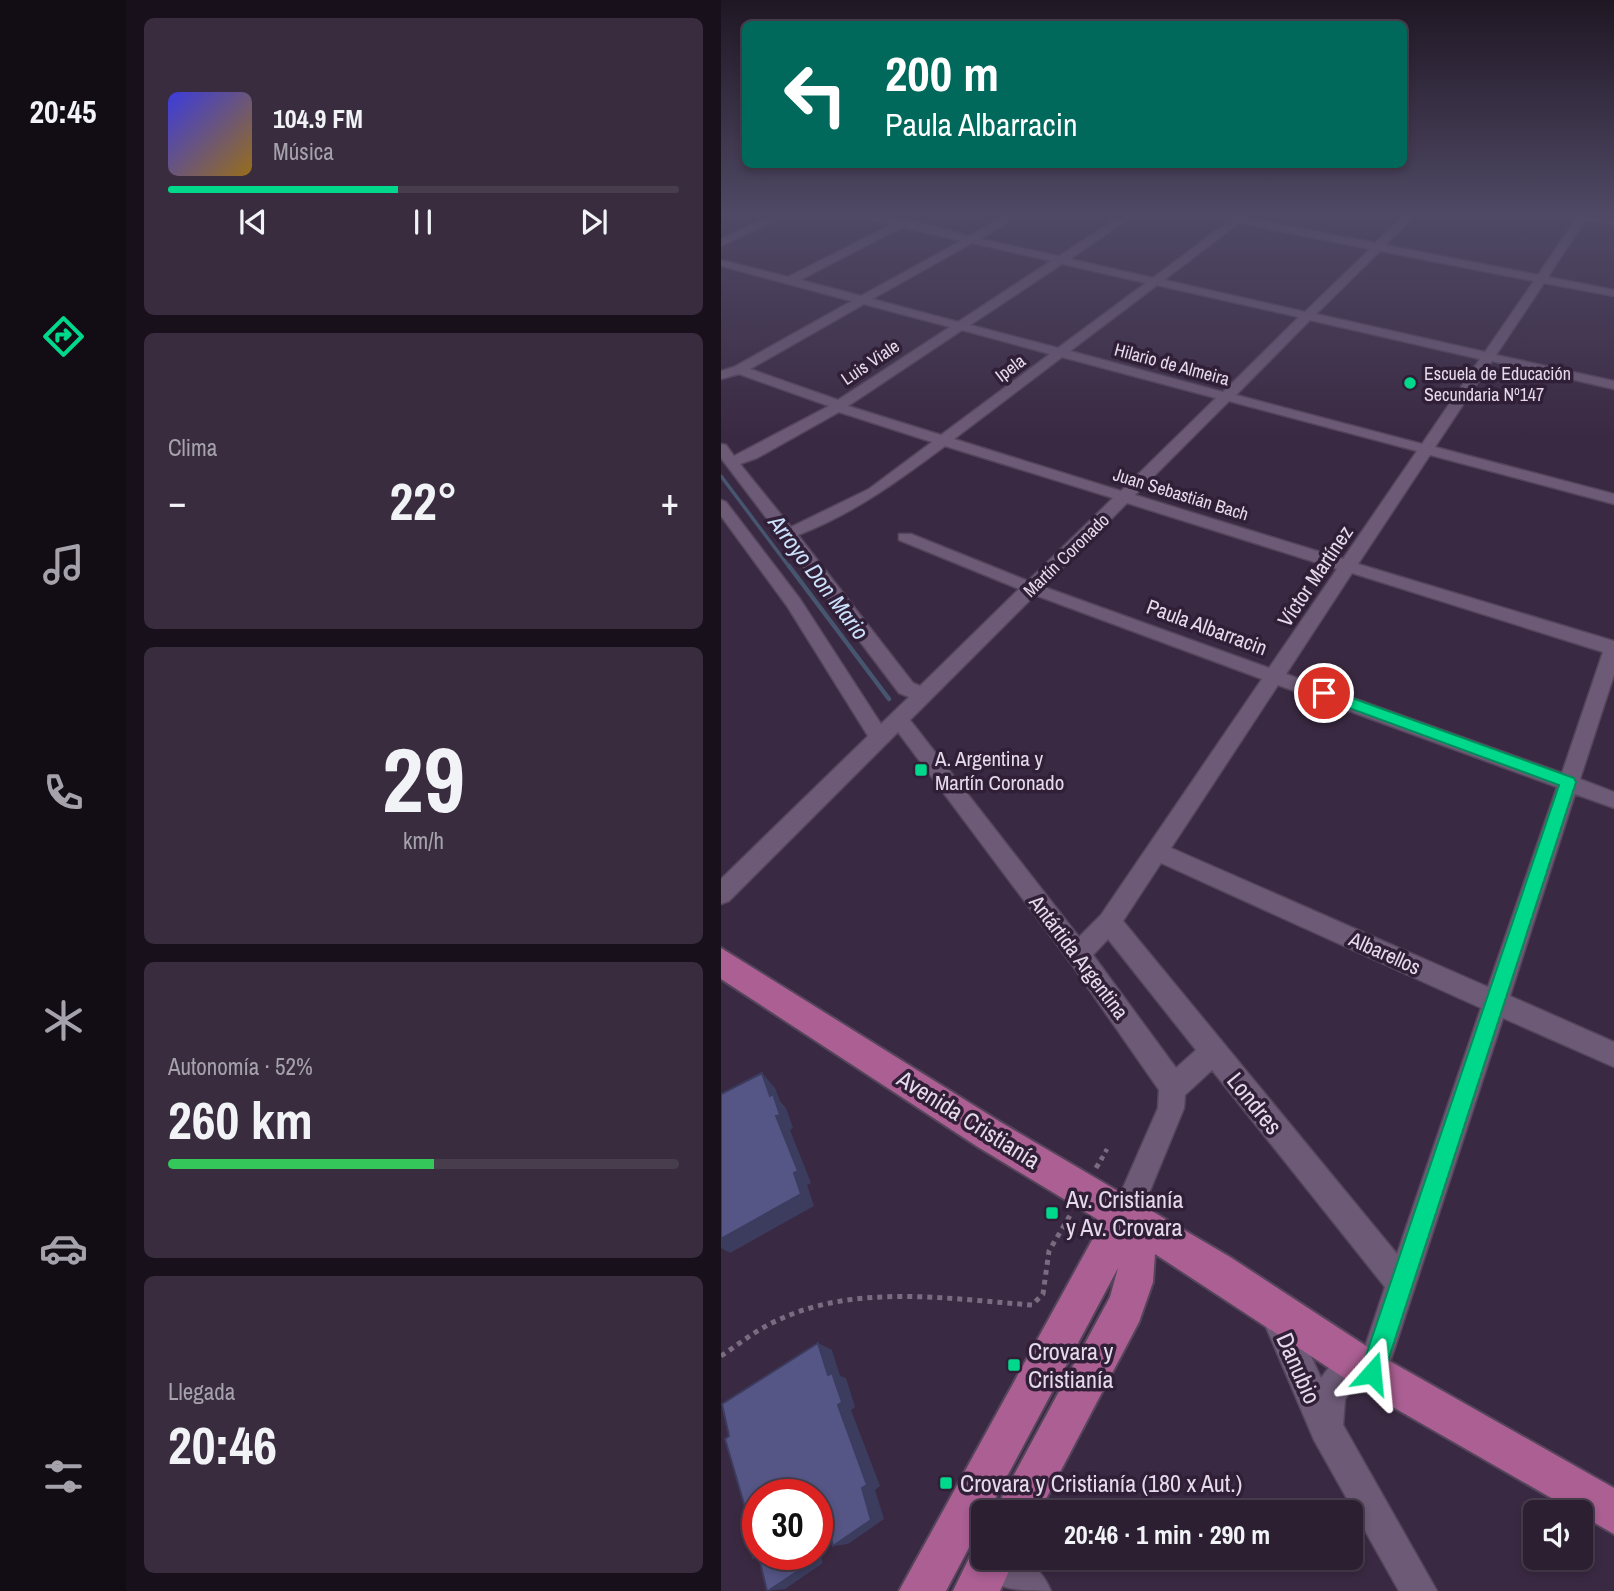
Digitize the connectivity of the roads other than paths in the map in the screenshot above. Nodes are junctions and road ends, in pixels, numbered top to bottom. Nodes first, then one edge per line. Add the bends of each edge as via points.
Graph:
1 (820, 289) edge
2 (883, 289) edge
3 (1013, 289) edge
4 (1142, 289) edge
5 (1189, 289) edge
6 (1333, 289) edge
7 (1536, 289) edge
8 (1594, 289) edge
9 (1614, 293) edge
10 (862, 301) junction
11 (1305, 316) junction
12 (957, 326) junction
13 (1059, 353) junction
14 (1488, 358) junction
15 (739, 370) junction
16 (721, 374) edge
17 (1614, 385) edge
18 (1225, 396) junction
19 (837, 406) junction
20 (945, 440) junction
21 (721, 448) edge
22 (1427, 449) junction
23 (732, 462) junction
24 (1125, 497) junction
25 (1614, 499) edge
26 (721, 505) edge
27 (788, 533) junction
28 (905, 537) dead end
29 (1349, 566) junction
30 (1031, 588) junction
31 (1613, 648) edge
32 (1275, 675) junction
33 (923, 695) junction
34 (899, 720) junction
35 (880, 739) junction
36 (1568, 782) junction
37 (1614, 800) edge
38 (1156, 851) junction
39 (721, 894) edge
40 (1109, 922) junction
41 (1078, 954) junction
42 (721, 962) edge
43 (1494, 1001) junction
44 (1214, 1051) junction
45 (1614, 1055) edge
46 (1172, 1089) junction
47 (1126, 1215) junction
48 (1401, 1283) junction
49 (1272, 1307) junction
50 (1363, 1367) junction
51 (1326, 1428) junction
52 (1022, 1500) edge
53 (1614, 1512) edge
54 (989, 1570) edge
55 (922, 1591) edge
56 (1033, 1591) edge
57 (1419, 1591) edge

1 - 10 street, Hilario de Almeira
2 - 10 street
3 - 12 street, Luis Viale
4 - 13 street, Ipela
5 - 11 street
6 - 11 street, Martín Coronado
7 - 14 street, Víctor Martínez
8 - 9 street
10 - 12 street, Hilario de Almeira
10 - 15 street
11 - 14 street
11 - 18 street, Martín Coronado
12 - 13 street, Hilario de Almeira
12 - 19 street, Luis Viale
13 - 18 street, Hilario de Almeira
13 - 20 street, Ipela
14 - 17 street
14 - 22 street, Víctor Martínez
15 - 16 street
15 - 19 street, Juan Sebastián Bach
18 - 22 street, Hilario de Almeira
18 - 24 street, Martín Coronado
19 - 20 street, Juan Sebastián Bach
19 - 23 street, Luis Viale
20 - 24 street, Juan Sebastián Bach
20 - 27 street, Ipela via 864,499
21 - 23 street
22 - 25 street, Hilario de Almeira
22 - 29 street, Víctor Martínez
23 - 27 street
24 - 29 street, Juan Sebastián Bach
24 - 30 street, Martín Coronado
26 - 35 street via 794,603
27 - 33 street via 906,688
28 - 30 street, Paula Albarracin
29 - 31 street, Juan Sebastián Bach
29 - 32 street, Víctor Martínez
30 - 32 street, Paula Albarracin
30 - 33 street, Martín Coronado
31 - 36 street, Danubio
32 - 36 street, Paula Albarracin
32 - 38 street, Víctor Martínez
33 - 34 street, Martín Coronado
34 - 35 street, Martín Coronado
34 - 41 street, Antártida Argentina
35 - 39 street, Martín Coronado
36 - 37 street, Paula Albarracin
36 - 43 street, Danubio
38 - 40 street, Víctor Martínez
38 - 43 street, Albarellos
40 - 41 street, Víctor Martínez
40 - 44 street, Londres
41 - 46 street, Antártida Argentina
42 - 47 main road, Avenida Cristianía via 990,1135
43 - 45 street, Albarellos
43 - 48 street, Danubio
44 - 46 street
44 - 48 street, Londres
46 - 47 street via 1171,1108
47 - 49 main road, Avenida Cristianía
47 - 52 main road via 1137,1248 1137,1275 1125,1308
47 - 55 main road
48 - 50 street, Danubio
49 - 50 main road, Avenida Cristianía
49 - 51 street, Danubio
50 - 51 street, Danubio via 1329,1394
50 - 53 main road, Avenida Cristianía
51 - 57 street, Danubio
54 - 56 street

